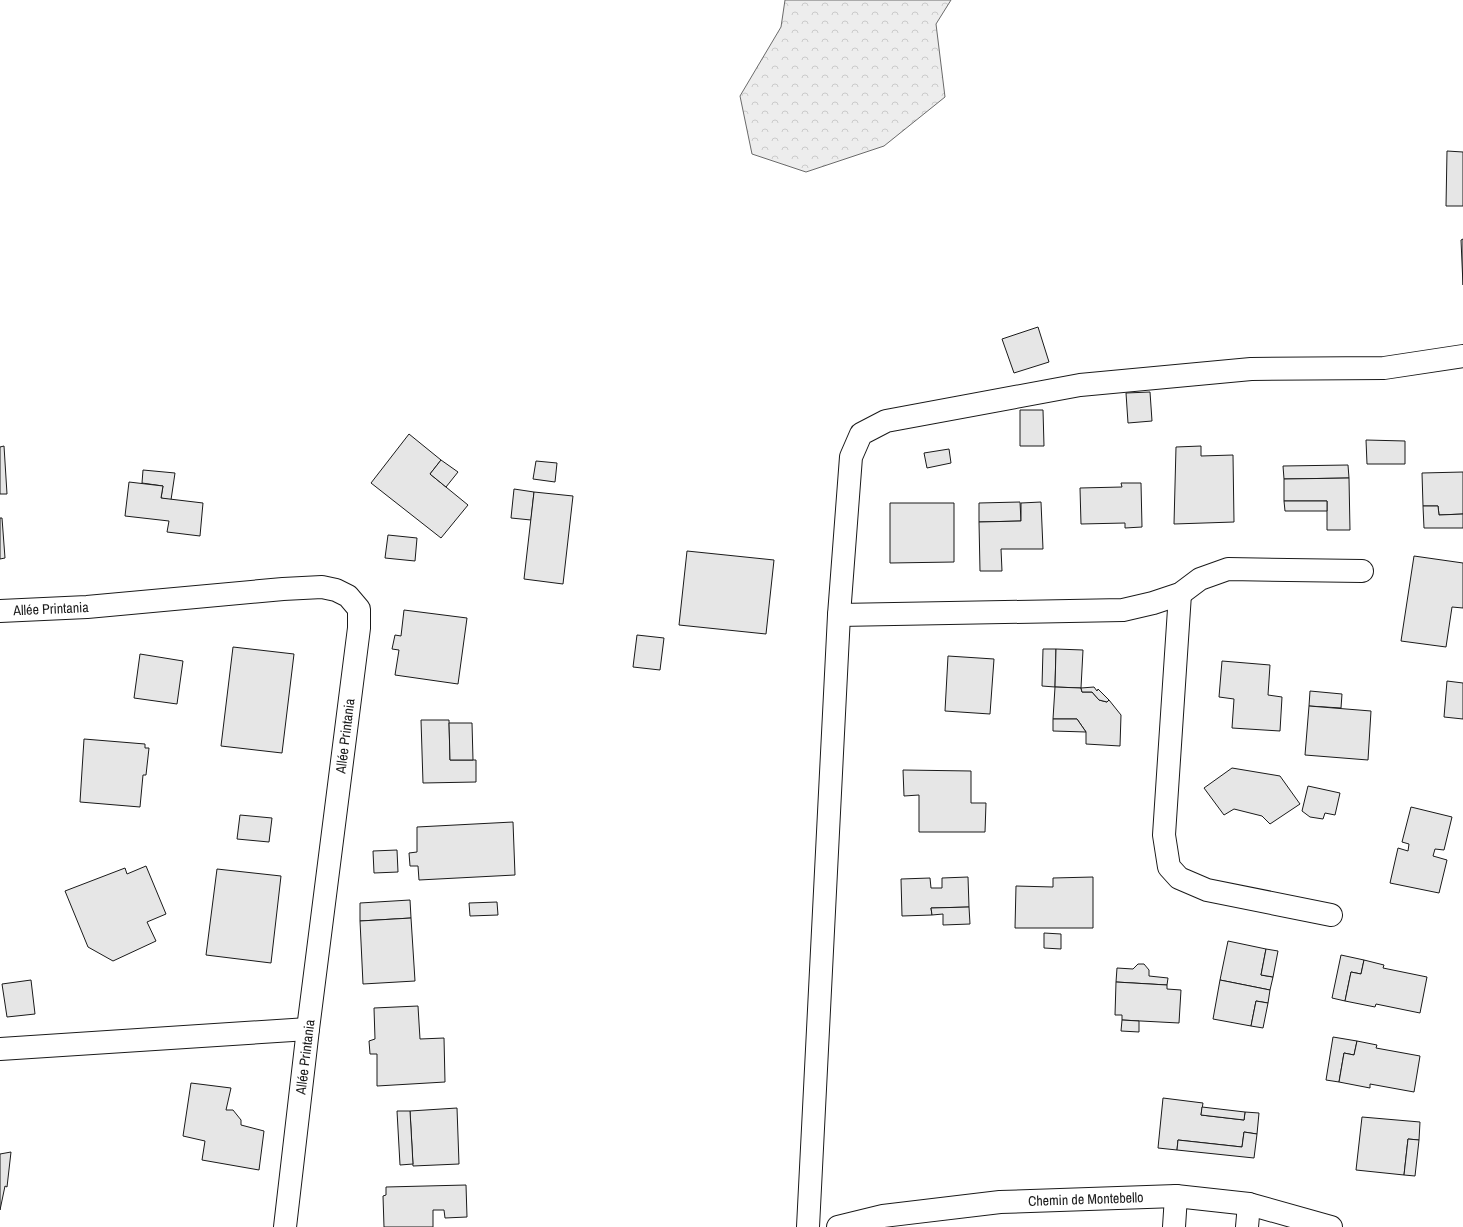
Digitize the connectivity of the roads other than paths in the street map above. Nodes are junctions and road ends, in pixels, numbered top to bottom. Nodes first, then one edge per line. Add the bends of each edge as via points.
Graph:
1 (1463, 356) edge
2 (1362, 571) dead end
3 (1180, 594) junction
4 (0, 611) edge
5 (839, 615) junction
6 (1331, 915) dead end
7 (308, 1029) junction
8 (0, 1049) edge
9 (1176, 1196) junction
10 (1249, 1204) junction
11 (285, 1227) edge
12 (808, 1227) edge
13 (838, 1227) edge
14 (1174, 1227) edge
15 (1247, 1227) edge
16 (1331, 1227) edge

1 - 5 street via 1384,368 1251,369 1080,385 886,421 861,434 851,457
2 - 3 street via 1228,569 1200,579
3 - 5 street via 1153,604 1123,610
3 - 6 street via 1164,835 1169,867 1178,878 1208,890
4 - 7 street, Allée Printania via 87,607 284,589 322,588 336,590 348,596 358,609 359,628
5 - 12 street
7 - 8 street
7 - 11 street, Allée Printania
9 - 10 street, Chemin de Montebello
9 - 13 street, Chemin de Montebello via 1000,1202 883,1216
9 - 14 street
10 - 15 street
10 - 16 street, Chemin de Montebello

